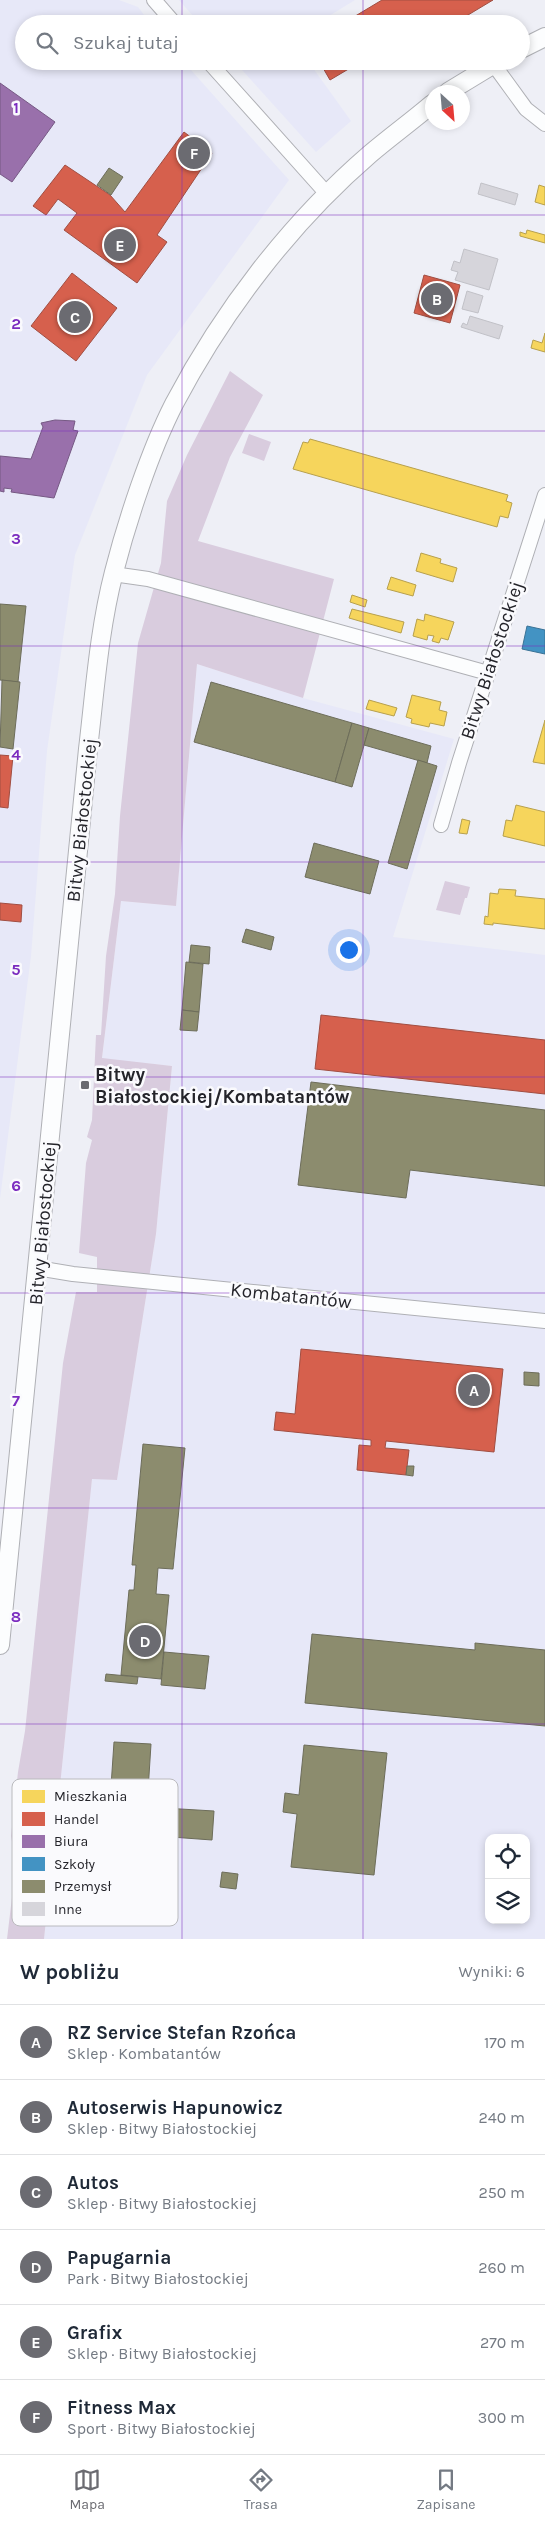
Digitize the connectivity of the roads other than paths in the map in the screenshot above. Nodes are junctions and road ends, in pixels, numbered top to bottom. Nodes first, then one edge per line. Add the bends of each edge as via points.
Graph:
1 (154, 0) edge
2 (167, 15) edge
3 (545, 37) edge
4 (530, 44) edge
5 (216, 70) edge
6 (484, 70) edge
7 (501, 70) edge
8 (460, 85) edge
9 (425, 110) edge
10 (545, 124) edge
11 (328, 195) junction
12 (545, 495) edge
13 (113, 574) junction
14 (488, 673) junction
15 (441, 825) dead end
16 (37, 1268) junction
17 (545, 1321) edge
18 (0, 1645) edge

1 - 2 street
3 - 4 street
5 - 11 street
6 - 8 street
7 - 10 street via 526,108
9 - 11 street, Bitwy Białostockiej via 370,154
11 - 13 street, Bitwy Białostockiej via 247,288 174,405 150,464
12 - 14 street, Bitwy Białostockiej
13 - 14 street via 157,582
13 - 16 street, Bitwy Białostockiej via 100,643 88,749
14 - 15 street, Bitwy Białostockiej
16 - 17 street, Kombatantów
16 - 18 street, Bitwy Białostockiej

